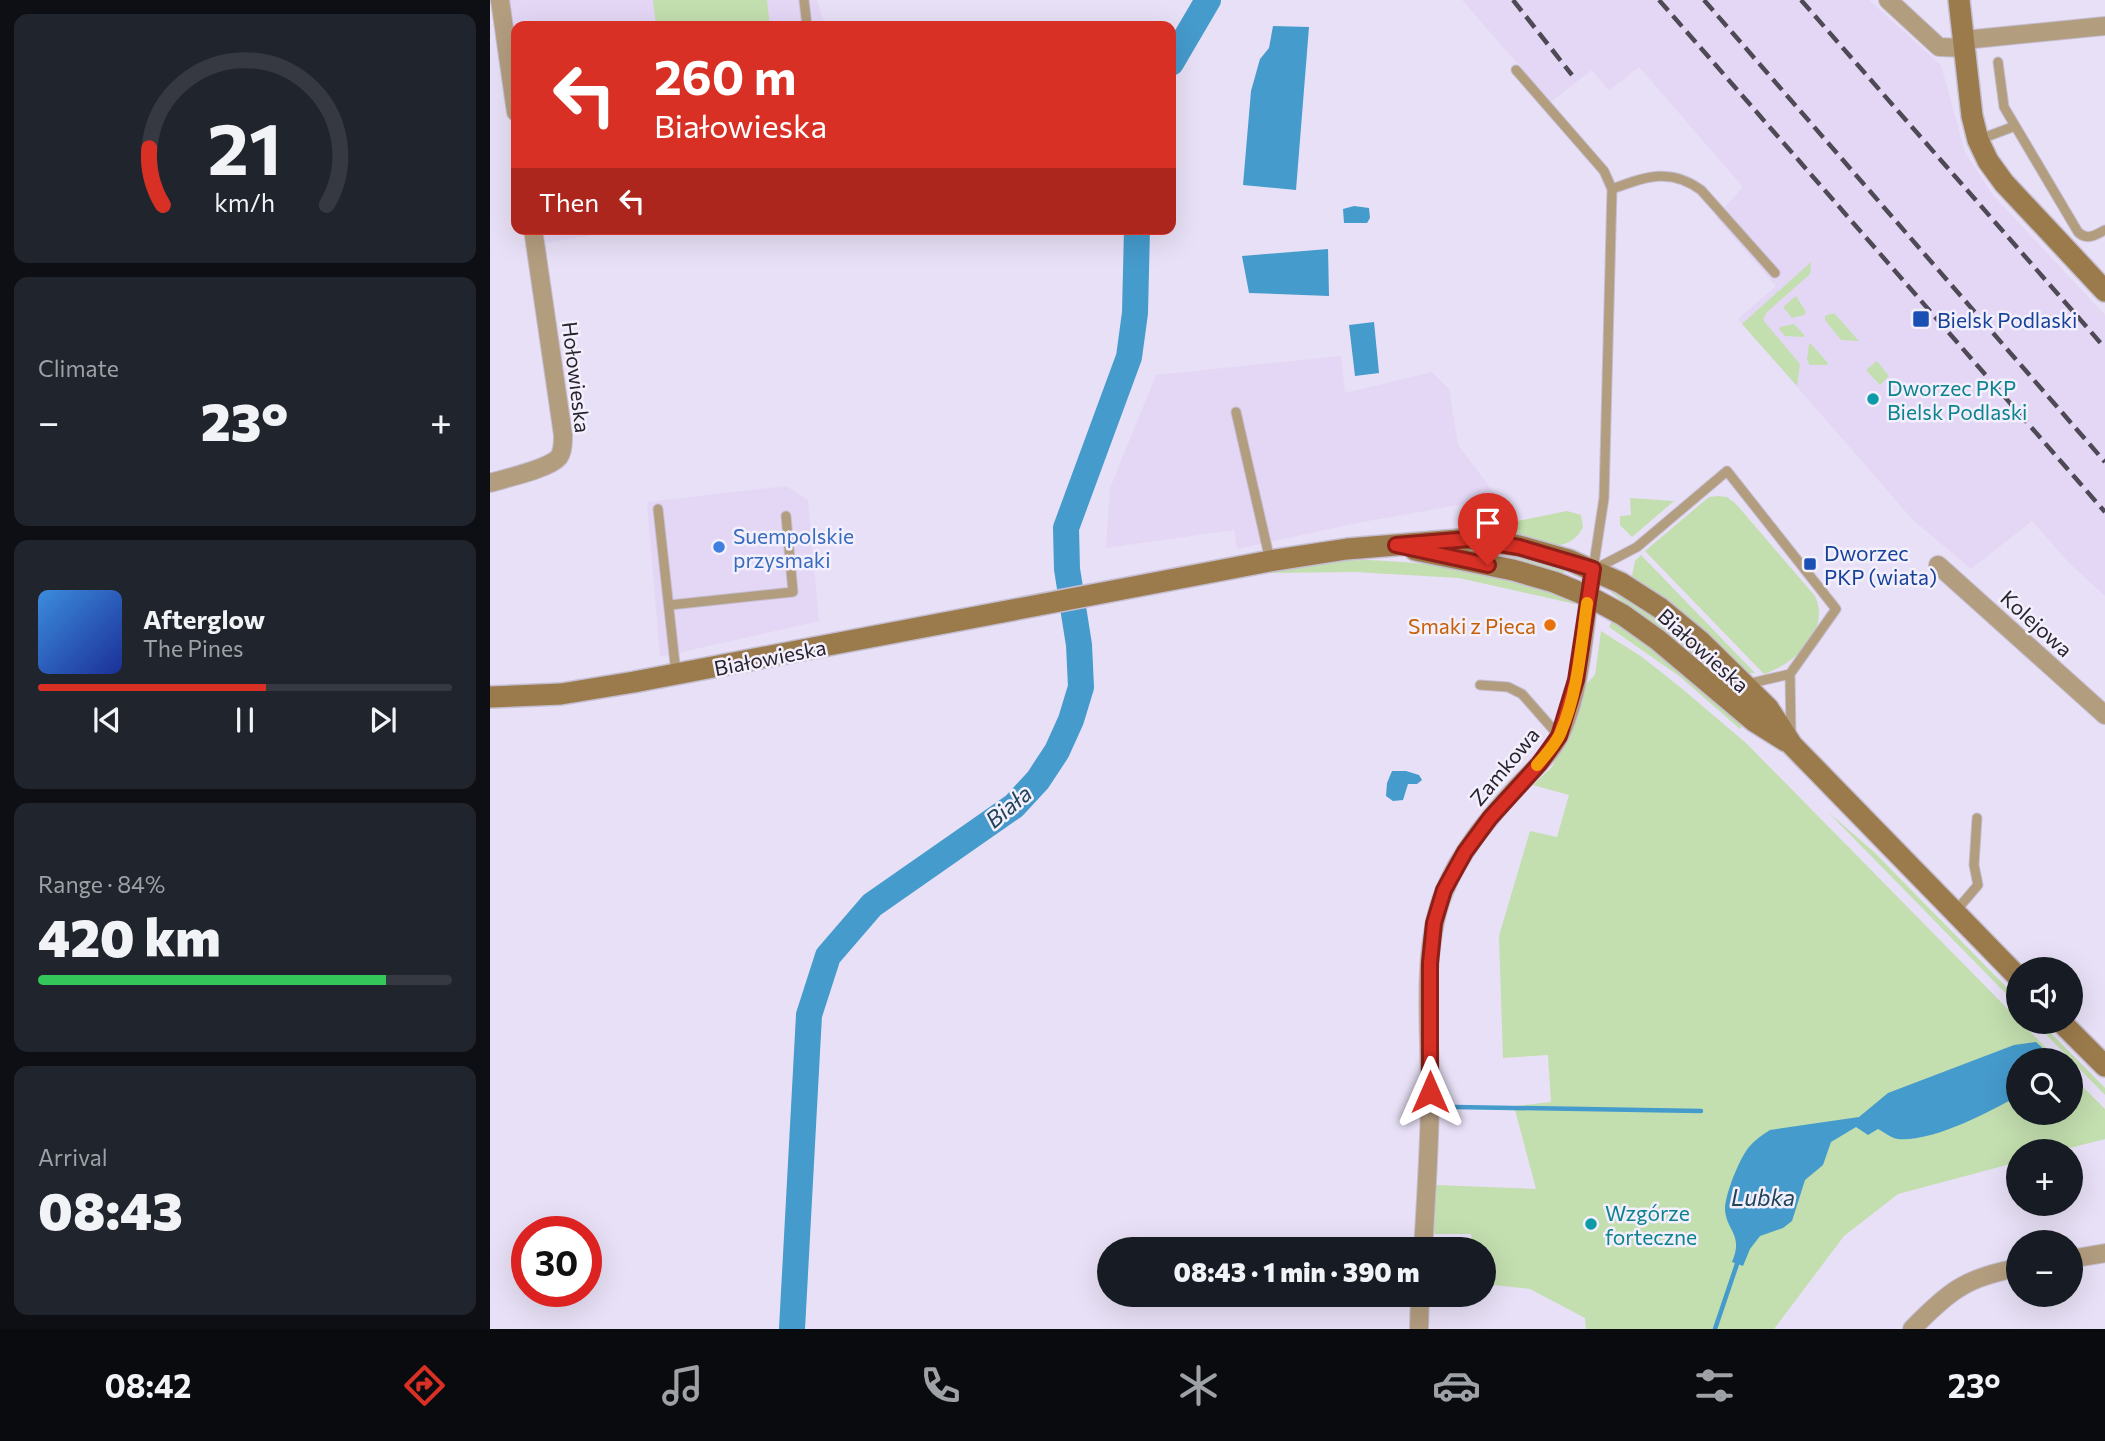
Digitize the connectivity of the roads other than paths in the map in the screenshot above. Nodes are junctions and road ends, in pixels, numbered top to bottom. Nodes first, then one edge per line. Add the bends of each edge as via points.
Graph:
1 (500, 0) edge
2 (804, 0) edge
3 (1888, 0) edge
4 (1959, 0) edge
5 (806, 21) edge
6 (2105, 26) edge
7 (1964, 44) junction
8 (1998, 62) dead end
9 (1516, 70) dead end
10 (511, 77) edge
11 (2015, 126) junction
12 (1978, 140) junction
13 (1612, 189) junction
14 (2105, 230) edge
15 (534, 235) edge
16 (1775, 273) dead end
17 (2105, 291) edge
18 (1236, 412) dead end
19 (490, 483) edge
20 (658, 509) dead end
21 (786, 516) dead end
22 (1396, 545) junction
23 (1270, 561) junction
24 (1938, 565) dead end
25 (1593, 569) junction
26 (1588, 596) junction
27 (670, 604) junction
28 (1790, 674) junction
29 (676, 675) junction
30 (1480, 685) dead end
31 (1744, 685) junction
32 (1719, 690) junction
33 (490, 697) edge
34 (2105, 715) edge
35 (1559, 736) junction
36 (1792, 745) junction
37 (1977, 818) dead end
38 (1955, 912) junction
39 (2006, 965) edge
40 (2072, 1034) edge
41 (2105, 1066) edge
42 (1424, 1237) edge
43 (2105, 1253) edge
44 (2083, 1257) edge
45 (2006, 1271) edge
46 (1420, 1307) edge
47 (1419, 1329) edge
48 (1912, 1329) edge

1 - 10 street
2 - 5 lane
3 - 7 street via 1938,47
4 - 7 main road
6 - 7 street
7 - 12 main road
8 - 11 lane via 2004,107
9 - 13 lane via 1604,171
11 - 12 lane
11 - 14 lane via 2078,232 2090,238
12 - 17 main road via 2004,183
13 - 16 lane via 1662,175 1692,183
13 - 25 lane via 1604,498
15 - 19 street, Hołowieska via 563,446 559,457 549,464
18 - 23 lane
20 - 27 lane
21 - 27 lane via 793,592
22 - 23 main road, Białowieska
22 - 25 main road, Białowieska via 1470,539 1519,547
22 - 26 main road, Białowieska via 1513,570
23 - 29 main road, Białowieska
24 - 34 street, Kolejowa
25 - 26 street, Zamkowa
25 - 28 lane via 1637,547 1727,471 1836,609
25 - 31 main road, Białowieska via 1660,608
26 - 32 main road, Białowieska via 1658,640
26 - 35 street, Zamkowa via 1576,680
27 - 29 lane
28 - 31 lane
28 - 36 lane
29 - 33 main road, Białowieska via 561,694
30 - 35 lane via 1508,687 1522,694
31 - 32 lane
31 - 36 main road, Białowieska via 1768,708
32 - 36 main road, Białowieska via 1754,721
35 - 42 street, Zamkowa via 1465,852 1444,890 1434,923
36 - 38 main road, Białowieska
37 - 38 lane via 1974,865 1978,885
38 - 39 main road, Białowieska
40 - 41 main road
43 - 44 street
45 - 48 street via 1965,1283
46 - 47 street

